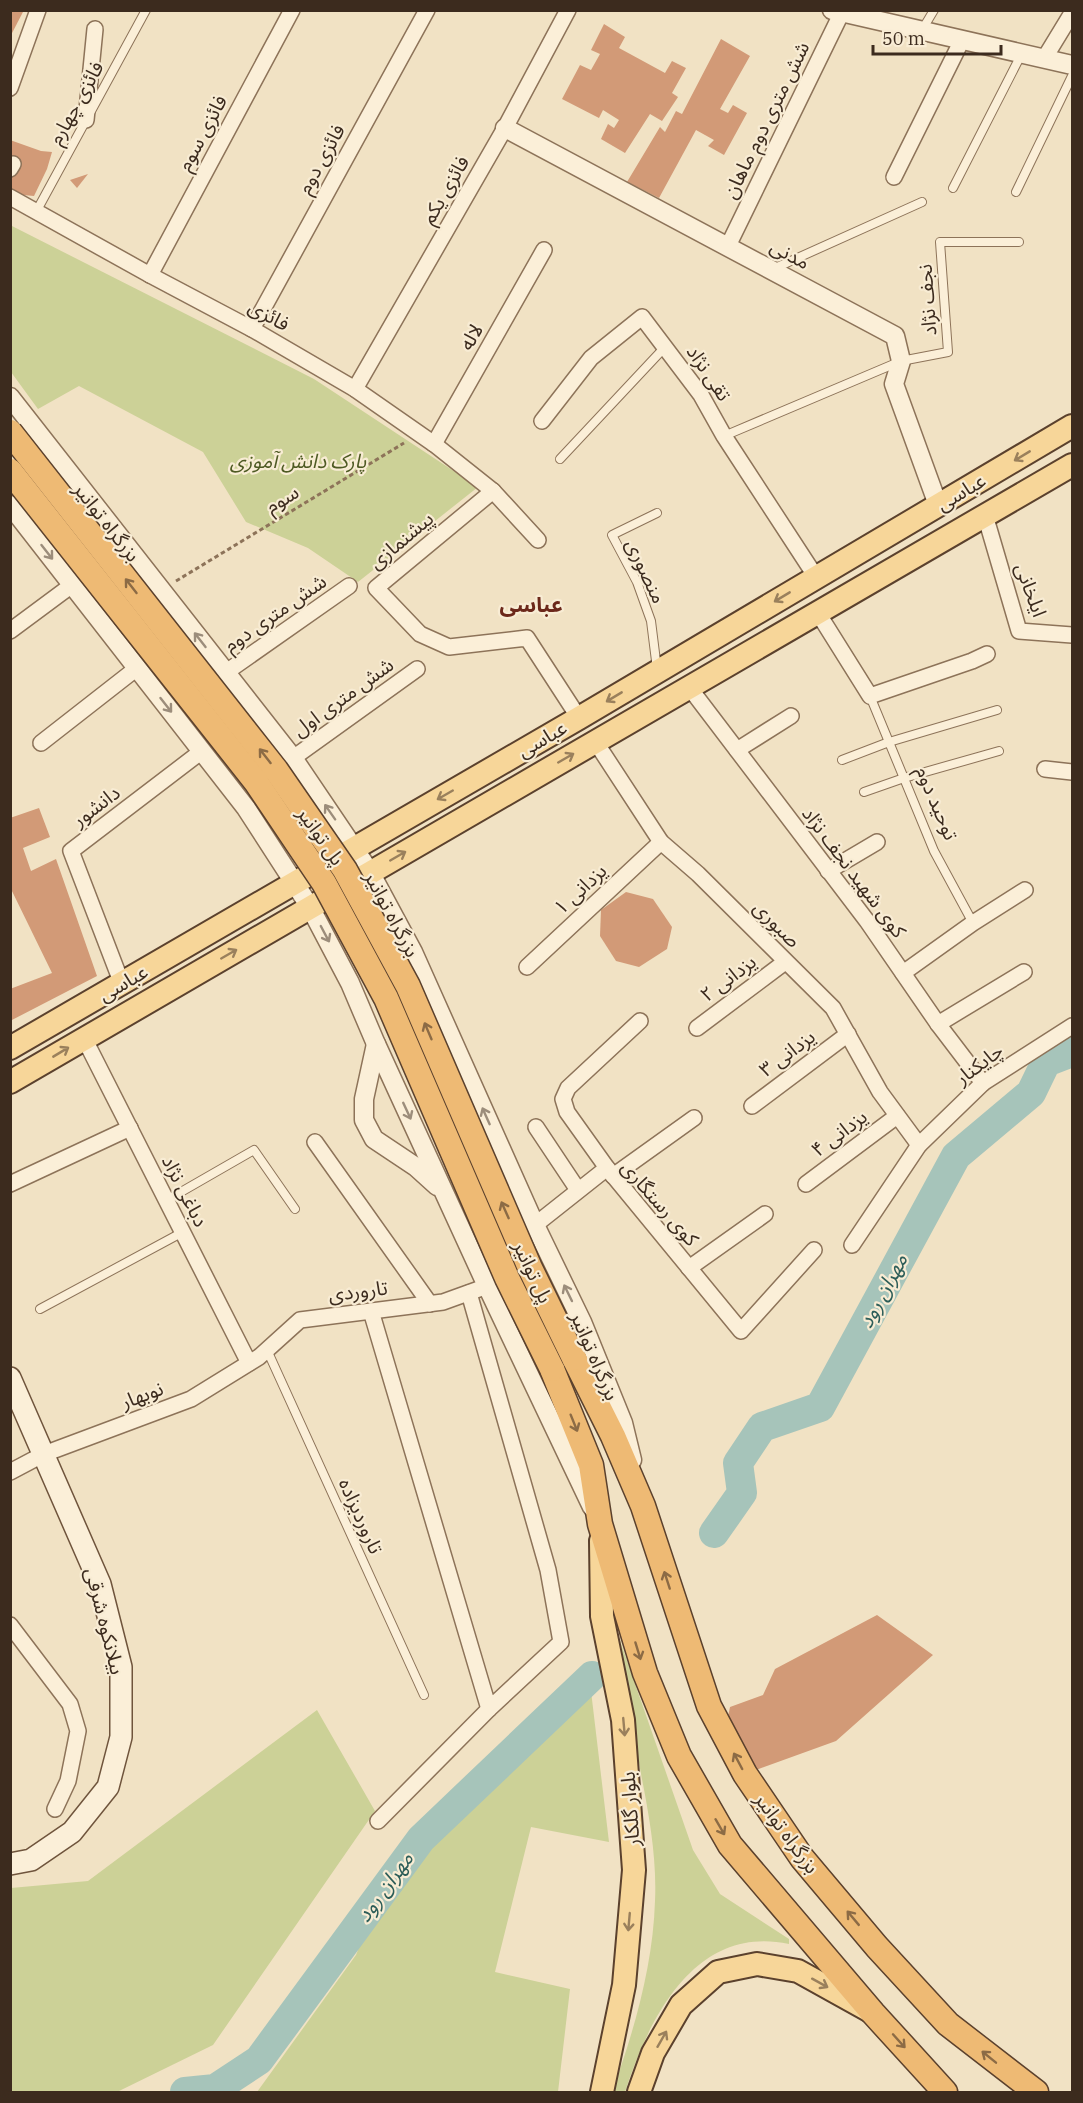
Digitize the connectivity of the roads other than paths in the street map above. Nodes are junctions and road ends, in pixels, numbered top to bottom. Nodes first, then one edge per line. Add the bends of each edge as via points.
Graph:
1 (38, 10) edge
2 (146, 10) edge
3 (292, 10) edge
4 (427, 10) edge
5 (568, 10) edge
6 (934, 10) edge
7 (839, 11) edge
8 (1072, 13) edge
9 (95, 28) dead end
10 (922, 31) junction
11 (962, 40) junction
12 (1022, 54) junction
13 (1044, 59) junction
14 (1072, 65) edge
15 (1072, 76) edge
16 (10, 88) edge
17 (86, 120) junction
18 (505, 128) junction
19 (894, 177) dead end
20 (953, 188) dead end
21 (1016, 192) dead end
22 (10, 197) edge
23 (922, 202) dead end
24 (36, 212) junction
25 (1019, 242) dead end
26 (728, 246) junction
27 (544, 250) dead end
28 (772, 270) junction
29 (150, 275) junction
30 (252, 328) junction
31 (665, 347) junction
32 (901, 361) junction
33 (355, 388) junction
34 (10, 397) edge
35 (542, 421) dead end
36 (1072, 426) edge
37 (10, 432) edge
38 (724, 436) junction
39 (434, 444) junction
40 (560, 459) dead end
41 (10, 471) edge
42 (1070, 471) edge
43 (493, 491) junction
44 (10, 505) edge
45 (938, 505) junction
46 (657, 513) dead end
47 (985, 515) junction
48 (538, 540) dead end
49 (825, 572) junction
50 (72, 585) junction
51 (349, 586) dead end
52 (850, 594) junction
53 (818, 613) junction
54 (10, 631) edge
55 (1072, 635) edge
56 (987, 654) dead end
57 (137, 668) junction
58 (417, 669) dead end
59 (658, 671) junction
60 (225, 673) junction
61 (689, 687) junction
62 (870, 696) junction
63 (997, 710) dead end
64 (791, 717) dead end
65 (579, 718) junction
66 (595, 741) junction
67 (889, 742) junction
68 (41, 743) dead end
69 (737, 750) junction
70 (202, 751) junction
71 (999, 751) dead end
72 (842, 760) dead end
73 (298, 765) junction
74 (1045, 769) dead end
75 (1072, 772) edge
76 (904, 778) junction
77 (864, 792) dead end
78 (246, 808) junction
79 (661, 842) junction
80 (877, 842) dead end
81 (355, 848) junction
82 (828, 871) junction
83 (370, 872) junction
84 (296, 882) junction
85 (1025, 890) dead end
86 (310, 907) junction
87 (973, 923) junction
88 (413, 952) junction
89 (785, 962) junction
90 (527, 967) dead end
91 (1024, 972) dead end
92 (903, 973) junction
93 (350, 983) junction
94 (122, 984) junction
95 (640, 1021) dead end
96 (938, 1024) junction
97 (1072, 1026) edge
98 (697, 1028) dead end
99 (848, 1034) junction
100 (84, 1038) junction
101 (376, 1044) junction
102 (10, 1048) edge
103 (10, 1082) edge
104 (983, 1083) junction
105 (752, 1106) dead end
106 (897, 1116) junction
107 (693, 1118) dead end
108 (536, 1127) dead end
109 (130, 1128) junction
110 (315, 1142) dead end
111 (919, 1145) junction
112 (610, 1172) junction
113 (10, 1184) edge
114 (806, 1184) dead end
115 (578, 1190) junction
116 (444, 1192) junction
117 (166, 1200) junction
118 (295, 1209) dead end
119 (765, 1214) dead end
120 (535, 1225) junction
121 (183, 1232) junction
122 (852, 1245) dead end
123 (814, 1250) dead end
124 (689, 1268) junction
125 (486, 1286) junction
126 (469, 1293) junction
127 (430, 1304) junction
128 (40, 1309) dead end
129 (370, 1311) junction
130 (267, 1350) junction
131 (574, 1358) joint
132 (249, 1364) junction
133 (10, 1378) edge
134 (44, 1454) junction
135 (10, 1472) edge
136 (643, 1506) junction
137 (600, 1524) junction
138 (10, 1625) edge
139 (424, 1695) dead end
140 (489, 1709) junction
141 (55, 1809) dead end
142 (378, 1821) dead end
143 (10, 1864) edge
144 (873, 2013) junction
145 (602, 2092) edge
146 (639, 2092) edge
147 (945, 2092) edge
148 (1036, 2092) edge

1 - 16 street
2 - 17 lane, فائزی چهارم
3 - 29 street, فائزی سوم
4 - 30 street, فائزی دوم
5 - 18 street, فائزی یکم
6 - 10 lane
7 - 10 street
7 - 26 street, شش متری دوم ماهان
8 - 13 street
9 - 17 street
10 - 11 street
11 - 12 street
11 - 19 street
12 - 13 street
12 - 20 lane
13 - 14 street
15 - 21 lane
17 - 24 lane, فائزی چهارم
18 - 26 street, مدنی
18 - 33 street, فائزی یکم
22 - 24 street, فائزی
23 - 28 lane
24 - 29 street, فائزی
25 - 32 lane, نجف نژاد via 940,242 948,352
26 - 28 street, مدنی
27 - 39 street, لاله
28 - 32 street, مدنی via 894,336
29 - 30 street, فائزی
30 - 33 street, فائزی
31 - 35 street, تقی نژاد via 642,317 591,358
31 - 38 street, تقی نژاد via 701,395
31 - 40 lane
32 - 38 lane
32 - 45 street via 894,384
33 - 39 street, فائزی
60 -> 34 street, بزرگراه توانیر
36 -> 45 main road, عباسى
131 -> 37 highway, پل توانیر, bridge via 530,1268 408,986 345,870 276,770
38 - 49 street, تقی نژاد
39 - 43 street, فائزی
41 -> 137 highway, پل توانیر, bridge via 256,782 324,883 386,998 507,1278 552,1369 591,1465
42 - 47 main road, عباسى
43 - 48 street, فائزی
43 - 65 street, پیشنمازی via 376,588 420,634 449,647 527,638
44 -> 50 street
45 - 49 main road, عباسى
46 - 59 lane, منصوری via 612,535 637,582 651,621
47 - 52 main road, عباسى
47 - 55 street, ایلخانی via 1018,631
49 - 52 main road
49 -> 59 main road, عباسى
50 - 54 street
50 - 57 street
51 - 60 street, شش متری دوم
52 - 53 main road, عباسى
53 - 61 main road, عباسى
53 - 62 street, توحید دوم
56 - 62 street
57 - 68 street
57 -> 70 street
58 - 73 street, شش متری اول
59 -> 65 main road, عباسى
60 - 73 street, بزرگراه توانیر
61 - 66 main road, عباسى
61 - 69 street, کوی شهید نجف نژاد
62 - 67 lane, توحید دوم
63 - 67 lane
64 - 69 street
65 -> 81 main road, عباسى
66 - 79 street, صبوری
83 -> 66 main road, عباسى
67 - 72 lane
67 - 76 lane, توحید دوم
69 - 82 street, کوی شهید نجف نژاد
70 - 78 street
70 - 94 street, دانشور via 71,851
71 - 76 lane
73 - 78 street via 296,789 282,803 264,810
81 -> 73 street, بزرگراه توانیر
74 - 75 street
76 - 77 lane
76 - 87 lane, توحید دوم via 934,851
78 - 84 street
79 - 89 street, صبوری
79 - 90 street, یزدانی ۱
80 - 82 street
81 - 83 street, بزرگراه توانیر
81 - 84 main road, عباسى
82 - 92 street, کوی شهید نجف نژاد
83 - 86 main road, عباسى
83 - 88 street, بزرگراه توانیر
84 - 86 street
84 - 94 main road, عباسى
85 - 87 street
86 -> 93 street
100 -> 86 main road, عباسى
87 - 92 street
88 - 93 street via 397,949 376,954 359,967
120 -> 88 street, بزرگراه توانیر
89 - 98 street, یزدانی ۲
89 - 99 street, صبوری via 832,1008
91 - 96 street
92 - 96 street, کوی شهید نجف نژاد
93 - 101 street
94 - 102 main road, عباسى
95 - 112 street via 568,1088 563,1099 567,1112
96 - 104 street, کوی شهید نجف نژاد
97 - 104 street, چایکنار
99 - 105 street, یزدانی ۳
99 - 106 street, صبوری
103 -> 100 main road, عباسى
100 - 109 street, دباغی نژاد
101 -> 116 street
101 - 116 street via 364,1099 364,1120 374,1139 416,1167
104 - 111 street, چایکنار
106 - 111 street, صبوری
106 - 114 street, یزدانی ۴
107 - 112 street
108 - 115 street
109 - 113 street
109 - 117 street, دباغی نژاد
110 - 127 street
111 - 122 street, چایکنار
112 - 115 street, کوی رستگاری
112 - 124 street, کوی رستگاری
115 - 120 street, کوی رستگاری
116 - 125 street
117 - 118 lane via 254,1150
117 - 121 street, دباغی نژاد
119 - 124 street
136 -> 120 street, بزرگراه توانیر via 623,1422 582,1322
121 - 128 lane
121 - 132 street, دباغی نژاد
123 - 124 street, کوی رستگاری via 741,1330
125 - 126 street, تاروردی
125 - 137 street
126 - 127 street, تاروردی
126 - 140 street via 548,1570 561,1641
127 - 129 street, تاروردی
129 - 130 street, تاروردی via 300,1320
129 - 140 street
130 - 132 street, تاروردی
130 - 139 lane, تاروردیزاده
131 - 136 highway, بزرگراه توانیر
132 - 134 street, نوبهار via 191,1399
133 - 134 main road, بیلانکوه شرقی
134 - 135 street, نوبهار
134 - 143 main road, بیلانکوه شرقی via 100,1584 121,1667 122,1737 108,1788 72,1832 31,1860
148 -> 136 highway, بزرگراه توانیر via 948,2024 877,1947 802,1858 745,1774 709,1706
137 -> 144 highway via 645,1673 679,1756 730,1845
137 -> 145 main road, بلوار گلکار via 602,1616 623,1720 634,1870 624,1985
138 - 141 street via 70,1704 78,1731 68,1781
140 - 142 street
146 -> 144 main road via 653,2053 681,2005 718,1972 757,1964 798,1971
144 -> 147 highway

